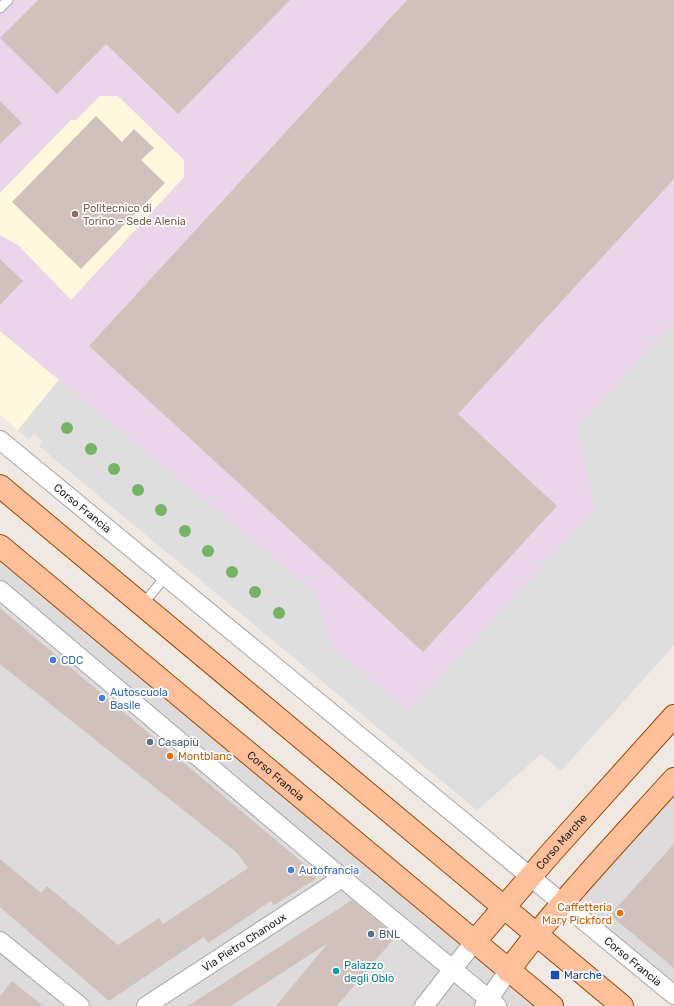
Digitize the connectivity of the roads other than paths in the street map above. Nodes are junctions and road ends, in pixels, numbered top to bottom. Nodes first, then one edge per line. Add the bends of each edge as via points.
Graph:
1 (8, 0) edge
2 (0, 8) edge
3 (0, 440) edge
4 (0, 486) edge
5 (0, 546) edge
6 (166, 576) junction
7 (0, 590) edge
8 (143, 604) junction
9 (674, 716) edge
10 (674, 780) edge
11 (530, 876) junction
12 (342, 878) junction
13 (562, 903) junction
14 (503, 907) junction
15 (535, 934) junction
16 (0, 941) edge
17 (474, 942) junction
18 (453, 970) junction
19 (508, 971) junction
20 (674, 995) edge
21 (490, 1004) edge
22 (80, 1006) edge
23 (146, 1006) edge
24 (424, 1006) edge
25 (552, 1006) edge
26 (622, 1006) edge

1 - 2 lane
3 - 6 street, Corso Francia
4 - 8 main road
5 - 17 main road, Corso Francia
6 - 8 lane
6 - 11 street, Corso Francia
7 - 12 street
8 - 14 main road
9 - 11 main road, Corso Marche
10 - 13 main road
11 - 13 street, Corso Francia
11 - 14 main road, Corso Marche
12 - 18 street
12 - 23 street, Via Pietro Chanoux
13 - 15 main road
13 - 20 street, Corso Francia
14 - 15 main road
14 - 17 main road, Corso Marche
15 - 19 main road
15 - 26 main road
16 - 22 street
17 - 18 street, Corso Marche
17 - 19 main road, Corso Francia
18 - 21 street
18 - 24 street
19 - 21 street
19 - 25 main road, Corso Francia

